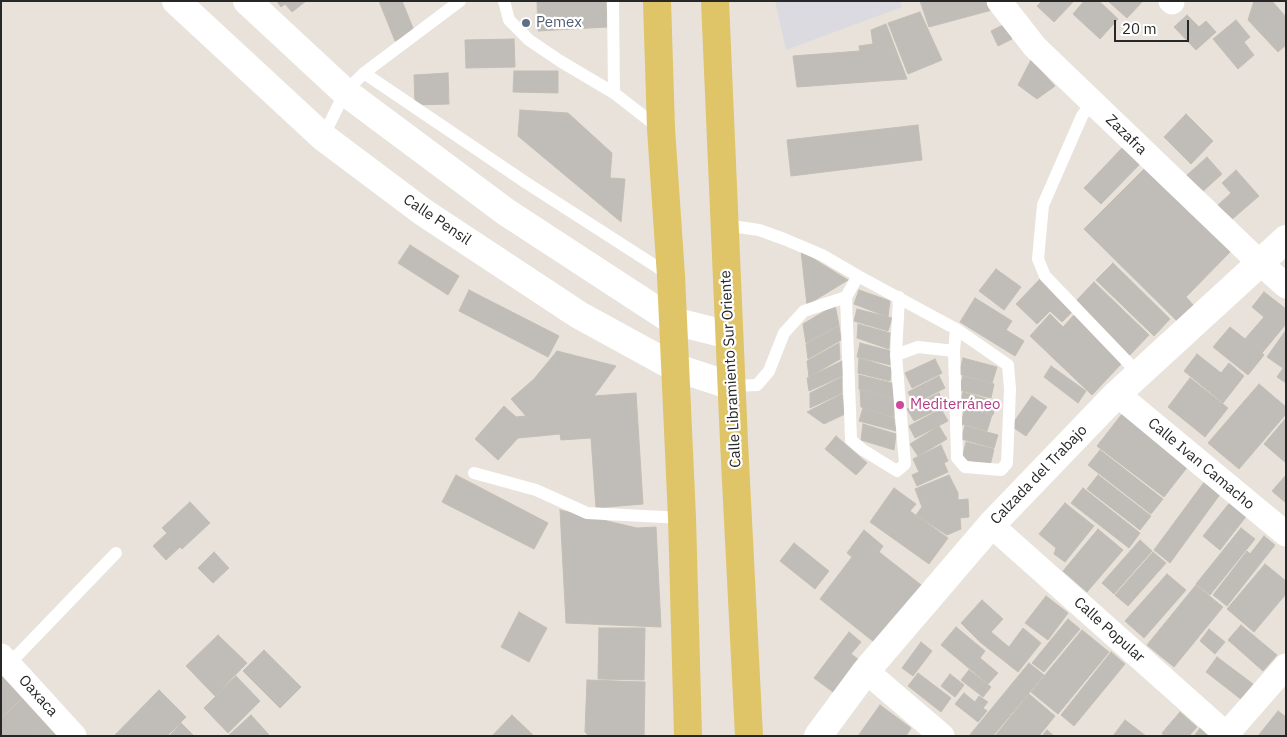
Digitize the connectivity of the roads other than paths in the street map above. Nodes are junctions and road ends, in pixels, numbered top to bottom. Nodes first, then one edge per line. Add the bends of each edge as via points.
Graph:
1 (176, 1) edge
2 (247, 1) edge
3 (460, 1) edge
4 (504, 1) edge
5 (613, 1) edge
6 (656, 1) edge
7 (715, 1) edge
8 (999, 1) edge
9 (355, 83) junction
10 (614, 93) junction
11 (1092, 102) junction
12 (661, 129) junction
13 (322, 138) junction
14 (725, 225) junction
15 (1286, 239) edge
16 (1259, 262) junction
17 (671, 276) junction
18 (858, 276) junction
19 (1286, 286) edge
20 (846, 297) junction
21 (899, 297) junction
22 (672, 321) junction
23 (956, 329) junction
24 (730, 334) junction
25 (954, 351) junction
26 (896, 355) junction
27 (674, 367) junction
28 (1138, 373) junction
29 (732, 386) junction
30 (1116, 394) junction
31 (474, 473) dead end
32 (682, 518) junction
33 (991, 525) junction
34 (1286, 534) edge
35 (116, 553) dead end
36 (5, 660) edge
37 (1286, 666) edge
38 (866, 671) junction
39 (1226, 735) edge
40 (74, 736) edge
41 (688, 736) edge
42 (749, 736) edge
43 (818, 736) edge
44 (942, 736) edge

1 - 13 main road, Calle Pensil
2 - 9 main road
3 - 9 lane
4 - 10 lane via 509,20 529,40
5 - 10 lane
6 - 12 main road
7 - 14 main road, Calle Libramiento Sur Oriente
8 - 11 street, Zazafra via 1036,47
9 - 13 lane
9 - 17 lane via 517,176
9 - 22 main road via 506,212
10 - 12 lane
11 - 16 street, Zazafra
11 - 28 lane via 1082,116 1043,205 1038,259 1045,276
12 - 17 main road
13 - 27 main road, Calle Pensil via 423,212 580,315
14 - 18 lane via 758,230 784,239 822,255
14 - 24 main road, Calle Libramiento Sur Oriente
15 - 16 main road, Calzada del Trabajo
16 - 19 street, Zazafra
16 - 28 main road, Calzada del Trabajo
17 - 22 main road
18 - 20 lane
18 - 21 lane
20 - 26 lane via 852,440 862,450 898,471 905,464
20 - 29 lane via 804,311 784,333 769,371 758,385
21 - 23 lane
21 - 26 lane
22 - 24 main road
22 - 27 main road
23 - 25 lane
23 - 25 lane via 1008,365 1007,463 1001,470 965,467 957,458
24 - 29 main road, Calle Libramiento Sur Oriente
25 - 26 lane via 918,347
27 - 29 main road, Calle Pensil
27 - 32 main road
28 - 30 main road, Calzada del Trabajo
29 - 42 main road, Calle Libramiento Sur Oriente
30 - 33 main road, Calzada del Trabajo
30 - 34 street, Calle Ivan Camacho
31 - 32 lane via 536,490 587,512
32 - 41 main road
33 - 38 main road, Calzada del Trabajo
33 - 39 street, Calle Popular
35 - 36 lane
36 - 40 street, Oaxaca
37 - 39 street
38 - 43 main road, Calzada del Trabajo
38 - 44 street

